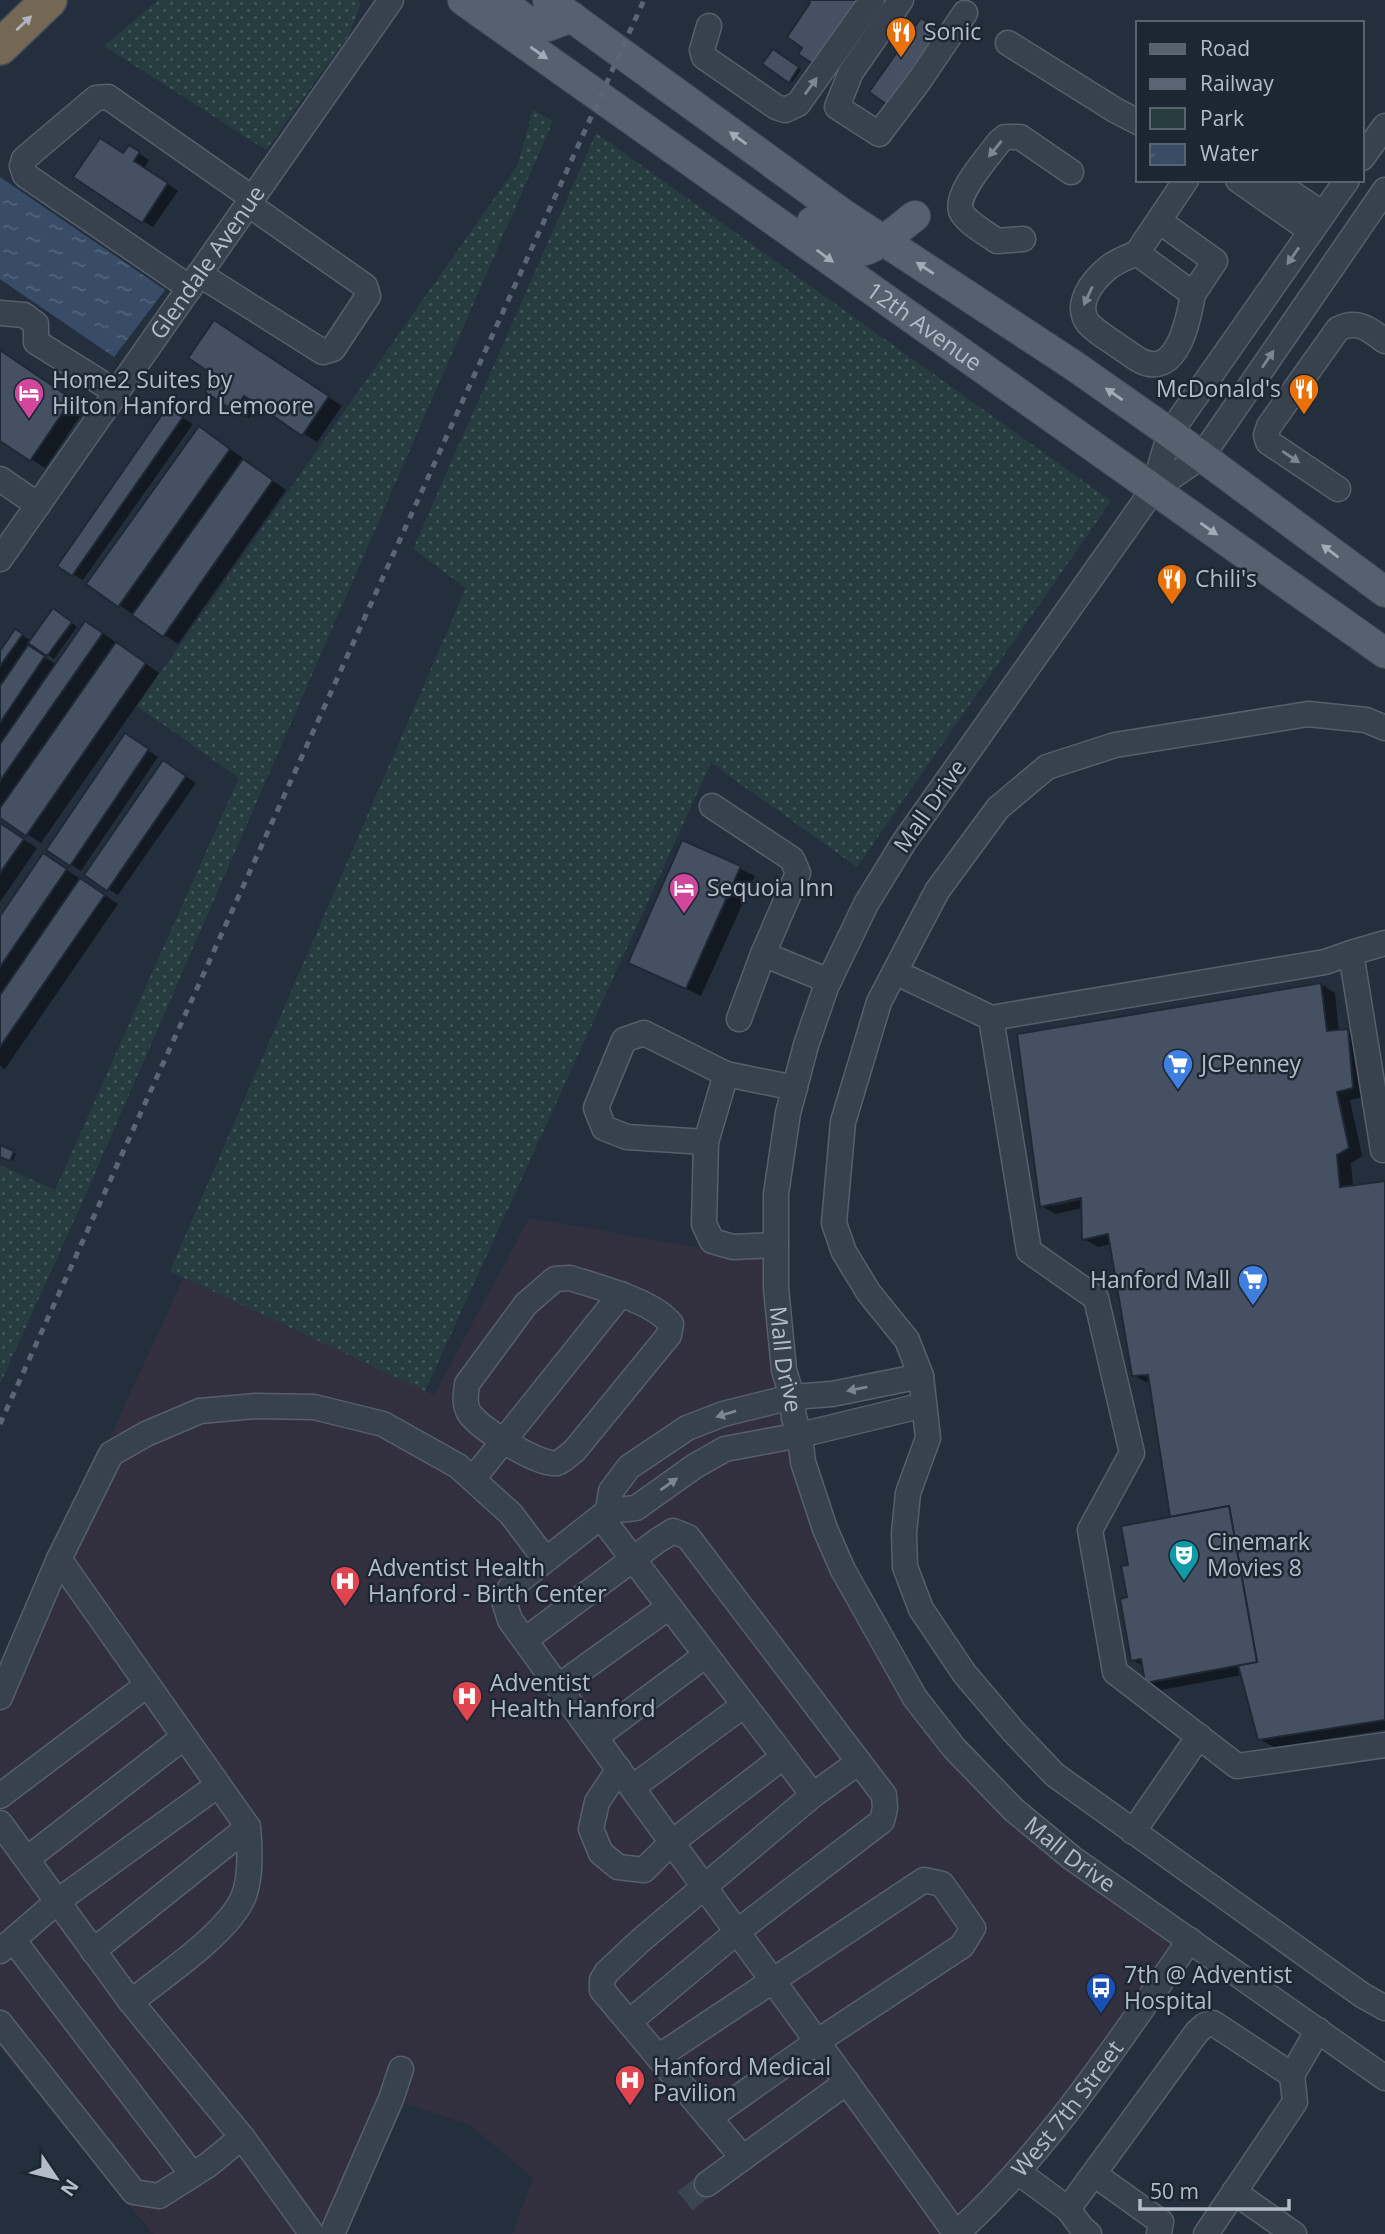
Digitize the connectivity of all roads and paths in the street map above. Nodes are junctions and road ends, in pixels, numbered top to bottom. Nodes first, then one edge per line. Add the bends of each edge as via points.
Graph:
1 (50, 0) edge
2 (391, 0) edge
3 (463, 0) edge
4 (499, 0) edge
5 (548, 0) edge
6 (872, 0) edge
7 (901, 0) edge
8 (965, 13) dead end
9 (572, 17) junction
10 (709, 26) dead end
11 (1008, 43) dead end
12 (0, 47) edge
13 (1136, 121) edge
14 (1385, 126) edge
15 (666, 142) junction
16 (1364, 155) edge
17 (1071, 172) dead end
18 (1185, 182) edge
19 (1242, 182) edge
20 (1274, 182) edge
21 (1346, 182) edge
22 (1385, 190) edge
23 (250, 201) junction
24 (915, 216) dead end
25 (1159, 221) junction
26 (1317, 223) junction
27 (1023, 239) dead end
28 (882, 240) junction
29 (1137, 253) junction
30 (195, 281) junction
31 (1193, 294) junction
32 (0, 313) edge
33 (1385, 341) edge
34 (116, 392) junction
35 (1170, 433) junction
36 (1202, 456) junction
37 (0, 479) edge
38 (1338, 489) dead end
39 (1153, 490) junction
40 (38, 505) junction
41 (0, 559) edge
42 (1385, 592) edge
43 (1385, 653) edge
44 (1385, 728) edge
45 (712, 806) dead end
46 (1385, 943) edge
47 (1351, 953) junction
48 (763, 954) junction
49 (895, 972) junction
50 (829, 981) junction
51 (991, 1018) junction
52 (739, 1019) dead end
53 (726, 1074) junction
54 (795, 1088) junction
55 (706, 1142) junction
56 (1385, 1149) edge
57 (776, 1245) junction
58 (621, 1294) junction
59 (921, 1376) junction
60 (792, 1397) junction
61 (924, 1405) junction
62 (800, 1435) junction
63 (503, 1441) junction
64 (473, 1479) junction
65 (605, 1514) junction
66 (59, 1559) junction
67 (545, 1559) junction
68 (632, 1559) junction
69 (669, 1607) junction
70 (525, 1640) junction
71 (706, 1655) junction
72 (148, 1685) junction
73 (559, 1686) junction
74 (0, 1697) edge
75 (744, 1705) junction
76 (184, 1737) junction
77 (596, 1737) junction
78 (1199, 1737) junction
79 (1385, 1745) edge
80 (783, 1757) junction
81 (859, 1762) junction
82 (626, 1778) junction
83 (218, 1785) junction
84 (813, 1795) junction
85 (0, 1796) edge
86 (0, 1823) edge
87 (248, 1827) junction
88 (1133, 1832) junction
89 (671, 1843) junction
90 (27, 1859) junction
91 (706, 1887) junction
92 (58, 1901) junction
93 (738, 1931) junction
94 (1190, 1940) junction
95 (7, 1946) edge
96 (93, 1951) junction
97 (775, 1979) junction
98 (131, 2001) junction
99 (1385, 2008) edge
100 (629, 2022) junction
101 (0, 2023) edge
102 (1318, 2030) junction
103 (818, 2041) junction
104 (658, 2057) junction
105 (401, 2069) dead end
106 (1292, 2075) junction
107 (1385, 2078) edge
108 (847, 2082) junction
109 (709, 2118) junction
110 (242, 2137) junction
111 (743, 2158) junction
112 (1018, 2172) junction
113 (192, 2175) junction
114 (1094, 2175) junction
115 (707, 2185) tunnel mouth
116 (1234, 2192) junction
117 (1068, 2209) junction
118 (312, 2234) edge
119 (332, 2234) edge
120 (956, 2234) edge
121 (1089, 2234) edge
122 (1159, 2234) edge
123 (1206, 2234) edge
124 (1294, 2234) edge

12 -> 1 highway
2 - 23 street, Glendale Avenue
3 -> 15 main road, 12th Avenue
4 - 9 main road via 526,20 548,26
5 - 9 main road, 12th Avenue
10 -> 6 street via 704,57 785,110 798,104
7 - 8 street via 851,72 837,107 879,134
28 -> 9 main road, 12th Avenue
11 - 13 street
14 - 16 street
15 - 28 main road via 692,145 714,155 845,245 859,251
15 -> 39 main road, 12th Avenue
17 -> 27 street via 1020,137 999,142 960,200 964,215 996,241
18 - 25 street
19 - 26 street
20 - 26 street
21 - 26 street, Mall Drive
36 -> 22 street
23 - 30 street, Glendale Avenue
23 - 30 street via 368,291 333,349 323,352
23 - 30 street via 108,97 96,98 24,159 25,175
24 - 28 main road
25 - 29 street
25 - 31 street via 1215,261
26 -> 35 street, Mall Drive
35 -> 28 main road, 12th Avenue
29 - 31 street
29 -> 31 street via 1109,267 1083,299 1087,321 1098,332 1143,362 1157,363 1171,356 1182,340
30 - 34 street, Glendale Avenue
32 - 34 street via 24,315 36,324 36,342
33 -> 38 street via 1366,327 1354,324 1338,329 1266,435 1268,442
34 - 40 street, Glendale Avenue
35 - 36 main road, 12th Avenue
35 - 39 street, Mall Drive
36 - 39 street, Mall Drive
42 -> 36 main road, 12th Avenue
37 - 40 street
39 -> 43 main road, 12th Avenue
39 - 50 street, Mall Drive via 904,842 866,904
40 - 41 street, Glendale Avenue
44 - 49 street via 1366,720 1308,713 1115,745 1047,767 998,808 937,891
45 - 48 street via 792,859 798,873
46 - 47 street
47 - 51 street via 1325,962
47 - 56 street
48 - 50 street
48 - 52 street
49 - 51 street
49 - 59 street via 879,1002 843,1122 835,1223 844,1252 869,1293 907,1340
50 - 54 street, Mall Drive
51 - 78 street via 1029,1251 1096,1298 1132,1453 1090,1530 1115,1672
53 - 54 street
53 - 55 street
53 - 55 street via 644,1033 624,1040 596,1108 604,1128 627,1137
54 - 57 street, Mall Drive via 779,1174
55 - 57 street via 704,1224 712,1241 733,1247
57 - 60 street, Mall Drive via 784,1370
58 - 63 street
58 - 63 street via 570,1278 555,1279 526,1304 467,1384 469,1414
58 - 63 street via 665,1315 671,1324 669,1335 575,1450 557,1463 539,1461
59 -> 60 street
59 - 61 street
60 - 62 street, Mall Drive
60 -> 65 street via 687,1428 629,1466 611,1491
61 - 62 street
61 - 88 street via 928,1438 908,1493 904,1533 905,1567 921,1609 964,1673 1055,1775
65 -> 62 street via 636,1508 725,1448
62 - 94 street, Mall Drive via 803,1462 825,1529 867,1616 915,1698 954,1748 1014,1810 1072,1858
63 - 64 street
64 - 66 street via 383,1424 314,1408 200,1411 111,1454
64 - 67 street via 511,1514
65 - 67 street
65 - 68 street
66 - 72 street
66 - 74 street
67 - 70 street via 510,1588 504,1601 510,1620
68 - 69 street
68 - 70 street
68 - 81 street via 673,1531 688,1537
69 - 71 street
69 - 73 street
70 - 73 street
71 - 75 street
71 - 77 street
72 - 76 street
72 - 85 street
73 - 77 street
75 - 80 street
75 - 82 street
76 - 83 street
76 - 90 street
77 - 82 street
78 - 79 street via 1237,1766
78 - 88 street
80 - 84 street
80 - 89 street
81 - 84 street
81 - 93 street via 884,1795 881,1821
82 - 89 street
82 - 89 street via 597,1802 592,1829 601,1853 618,1867 643,1870
83 - 87 street
83 - 92 street
84 - 91 street
86 - 90 street
87 - 96 street
87 - 98 street via 244,1896 228,1923
88 - 99 street
89 - 91 street
90 - 92 street
91 - 93 street
91 - 100 street via 602,1980 602,1990
92 - 95 street
92 - 96 street
93 - 97 street
93 - 100 street
94 - 102 street, Mall Drive
94 - 112 street, West 7th Street via 1082,2092
95 - 113 street
96 - 98 street
97 - 103 street
97 - 103 street via 924,1880 942,1884 973,1928 962,1946
97 - 104 street
98 - 110 street
100 - 104 street
101 - 113 street via 134,2192 159,2196
102 - 106 street
102 - 107 street, Mall Drive
103 - 108 street
103 - 109 street
104 - 109 street
105 - 119 street
106 - 114 street via 1213,2022 1205,2025
106 - 116 street via 1295,2102
108 - 111 street
108 - 120 street
109 - 111 street
110 - 113 street
110 - 118 street
111 - 115 street
112 - 117 street
112 - 120 street, West 7th Street
114 - 117 street
114 - 122 street via 1161,2222
116 - 123 street
116 - 124 street
117 - 121 street

